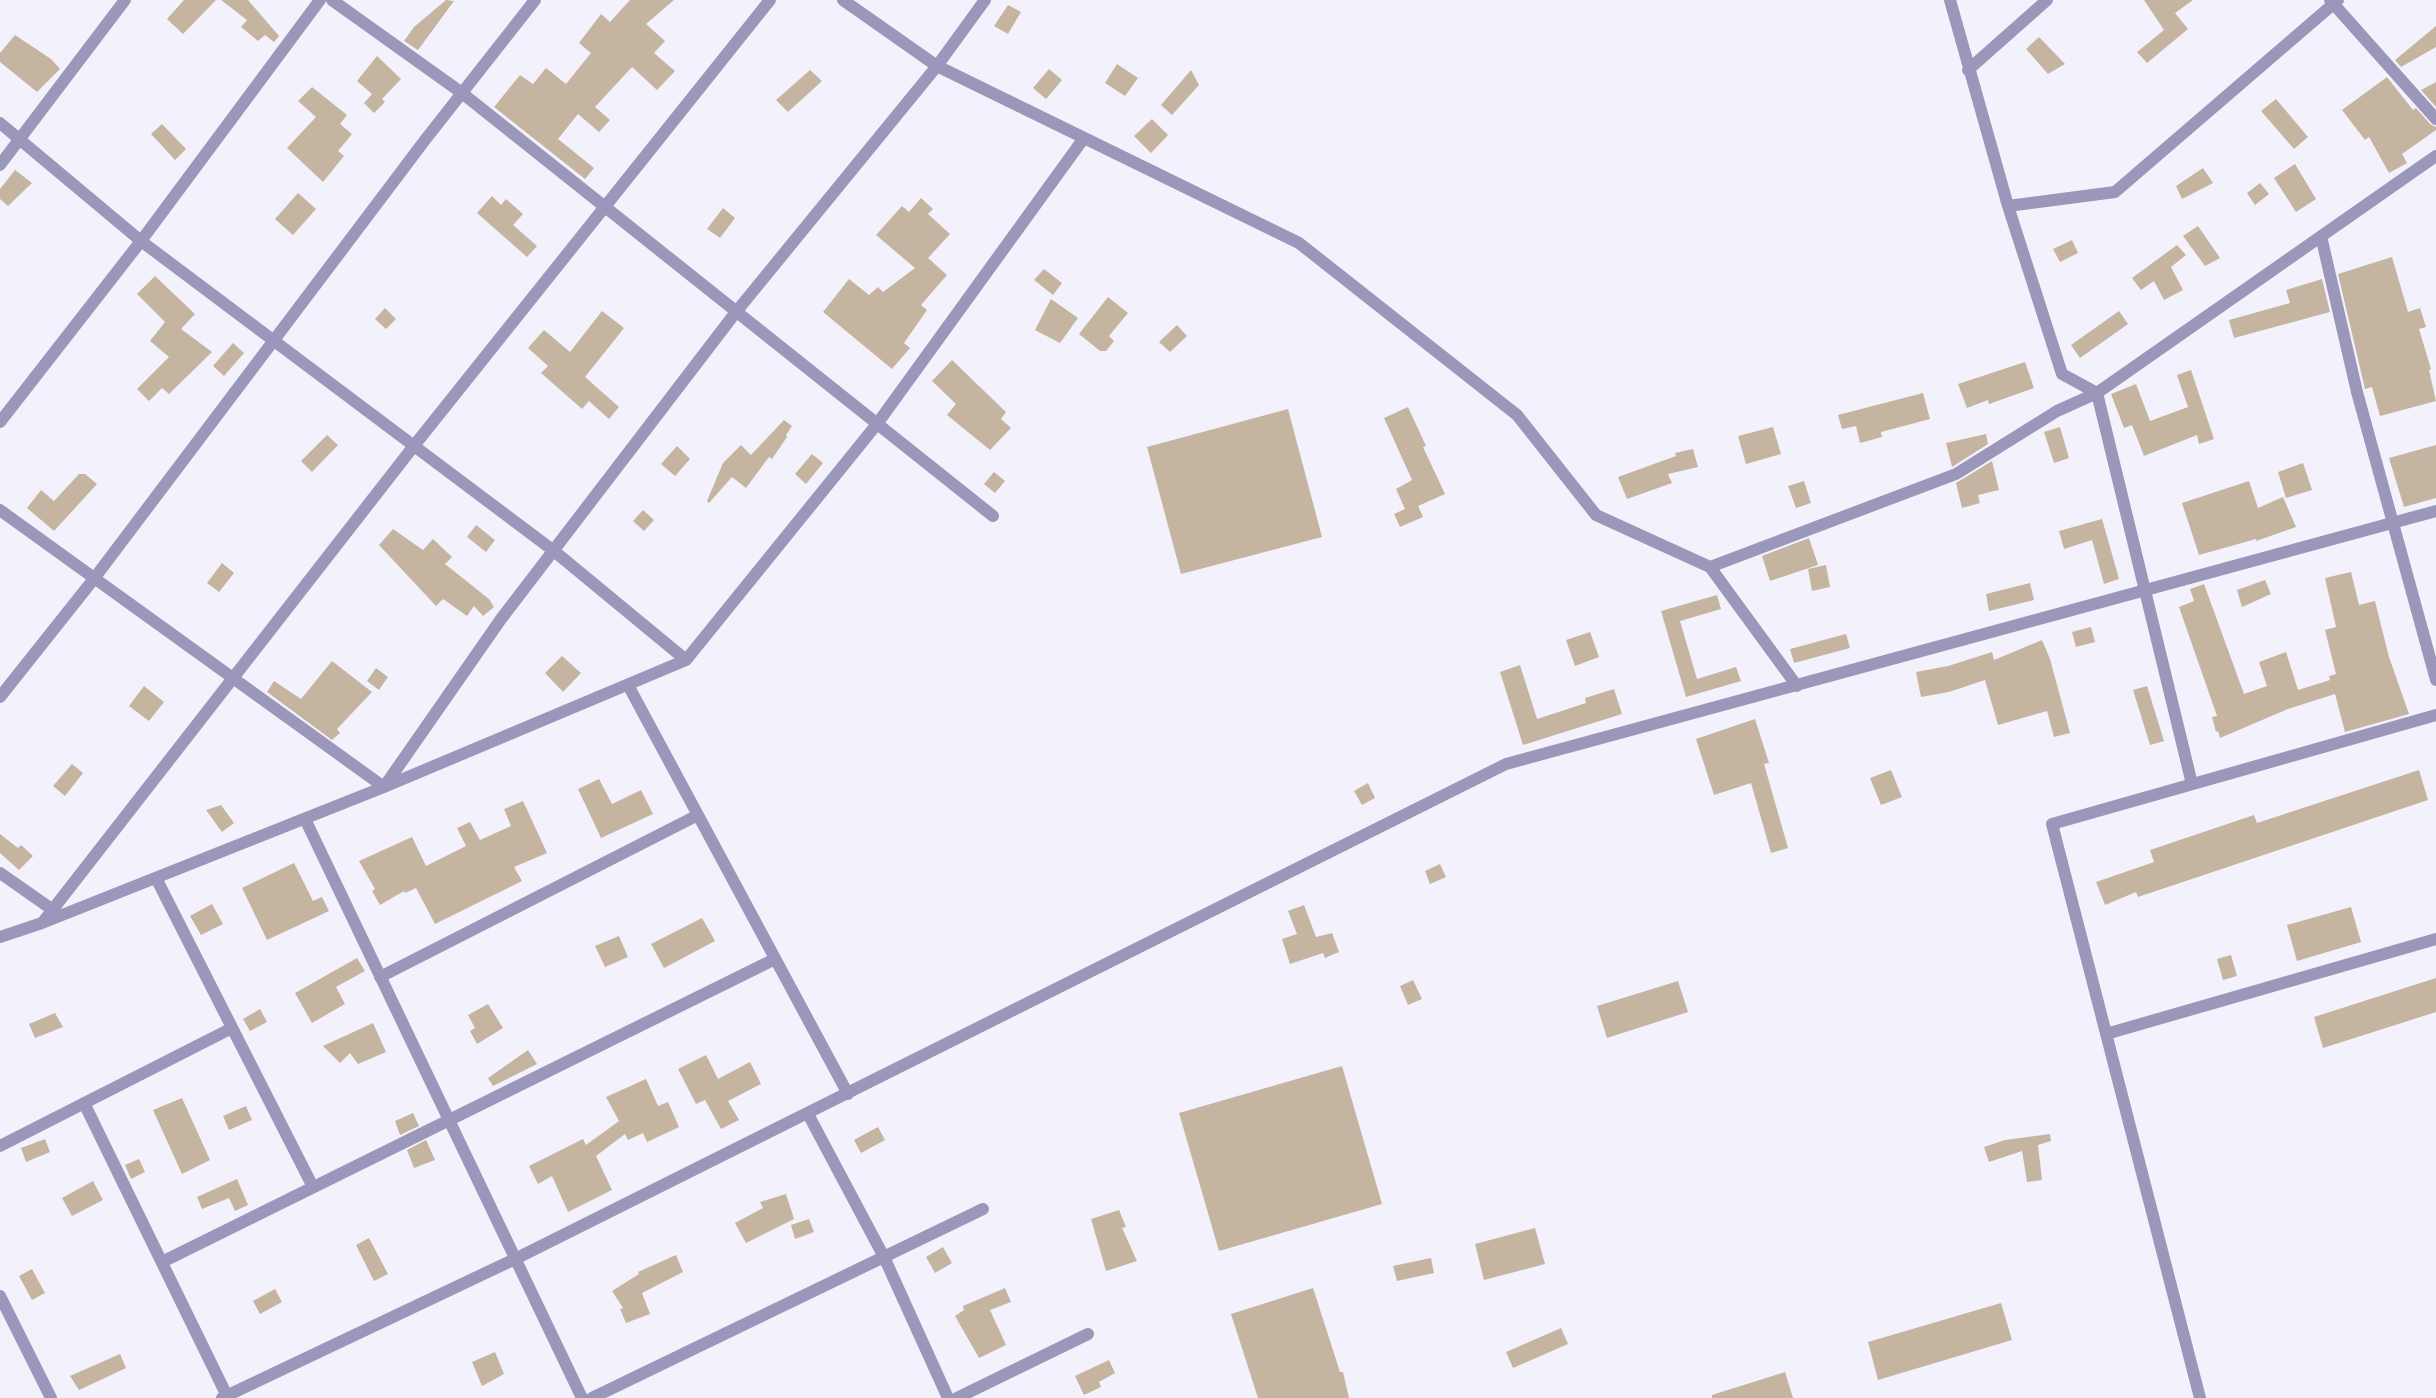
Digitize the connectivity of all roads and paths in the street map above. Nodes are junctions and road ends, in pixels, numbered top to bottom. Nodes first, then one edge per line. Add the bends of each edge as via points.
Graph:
1 (125, 0) edge
2 (320, 0) edge
3 (332, 0) edge
4 (535, 0) edge
5 (770, 0) edge
6 (843, 0) edge
7 (985, 0) edge
8 (1950, 0) edge
9 (2047, 0) edge
10 (2334, 1) edge
11 (937, 66) junction
12 (1968, 70) junction
13 (462, 94) junction
14 (2436, 119) edge
15 (0, 123) edge
16 (1084, 138) junction
17 (20, 139) junction
18 (2436, 156) edge
19 (0, 165) edge
20 (606, 206) junction
21 (2008, 206) junction
22 (2321, 236) junction
23 (141, 241) junction
24 (736, 312) junction
25 (274, 342) junction
26 (2097, 393) junction
27 (0, 422) edge
28 (877, 424) junction
29 (413, 447) junction
30 (0, 510) edge
31 (2436, 511) edge
32 (993, 516) dead end
33 (2393, 524) junction
34 (554, 551) junction
35 (1710, 567) junction
36 (94, 578) junction
37 (2145, 591) junction
38 (686, 660) junction
39 (233, 678) junction
40 (2436, 680) edge
41 (628, 685) junction
42 (1797, 686) junction
43 (0, 697) edge
44 (2436, 715) edge
45 (2192, 784) junction
46 (384, 787) junction
47 (698, 815) junction
48 (305, 819) junction
49 (0, 872) edge
50 (156, 878) junction
51 (53, 910) junction
52 (42, 923) junction
53 (0, 937) edge
54 (2436, 939) edge
55 (775, 959) junction
56 (380, 976) junction
57 (232, 1028) junction
58 (2106, 1034) junction
59 (848, 1094) junction
60 (84, 1103) junction
61 (808, 1114) junction
62 (449, 1120) junction
63 (0, 1146) edge
64 (313, 1187) junction
65 (983, 1209) dead end
66 (884, 1257) junction
67 (515, 1259) junction
68 (162, 1262) junction
69 (0, 1296) edge
70 (1088, 1334) dead end
71 (226, 1397) edge
72 (51, 1398) edge
73 (582, 1398) edge
74 (592, 1398) edge
75 (948, 1398) edge
76 (957, 1398) edge
77 (2200, 1398) edge

1 - 17 street
2 - 23 street
3 - 13 street
4 - 13 street
5 - 20 street
6 - 11 street
7 - 11 street
8 - 12 street
9 - 12 street
10 - 14 street
10 - 21 street via 2115,192
11 - 16 street
11 - 24 street
12 - 21 street
13 - 20 street
13 - 25 street
15 - 17 street
16 - 28 street
16 - 35 street via 1299,243 1517,415 1596,515
17 - 19 street
17 - 23 street
18 - 22 street
20 - 24 street
20 - 29 street
21 - 26 street via 2062,374
22 - 26 street
22 - 33 street via 2357,392
23 - 25 street
23 - 27 street
24 - 28 street
24 - 34 street
25 - 29 street
25 - 36 street
26 - 35 street via 2057,411 1956,474
26 - 37 street
28 - 32 street
28 - 38 street
29 - 34 street
29 - 39 street
30 - 36 street
31 - 33 street
33 - 37 street
33 - 40 street
34 - 38 street
34 - 46 street via 501,619
35 - 42 street
36 - 39 street
36 - 43 street
37 - 42 street
37 - 45 street
38 - 41 street
39 - 46 street
39 - 51 street
41 - 46 street
41 - 47 street
42 - 59 street via 1506,764
44 - 45 street
45 - 58 street via 2052,824
46 - 48 street
47 - 55 street
47 - 56 street
48 - 50 street
48 - 56 street
49 - 51 street
50 - 52 street
50 - 57 street
51 - 52 street
52 - 53 street
54 - 58 street
55 - 59 street
55 - 62 street
56 - 62 street
57 - 60 street
57 - 64 street
58 - 77 street
59 - 61 street
60 - 63 street
60 - 68 street
61 - 66 street
61 - 67 street
62 - 64 street
62 - 67 street
64 - 68 street
65 - 66 street
66 - 74 street
66 - 75 street
67 - 71 street
67 - 73 street
68 - 71 street
69 - 72 street
70 - 76 street

